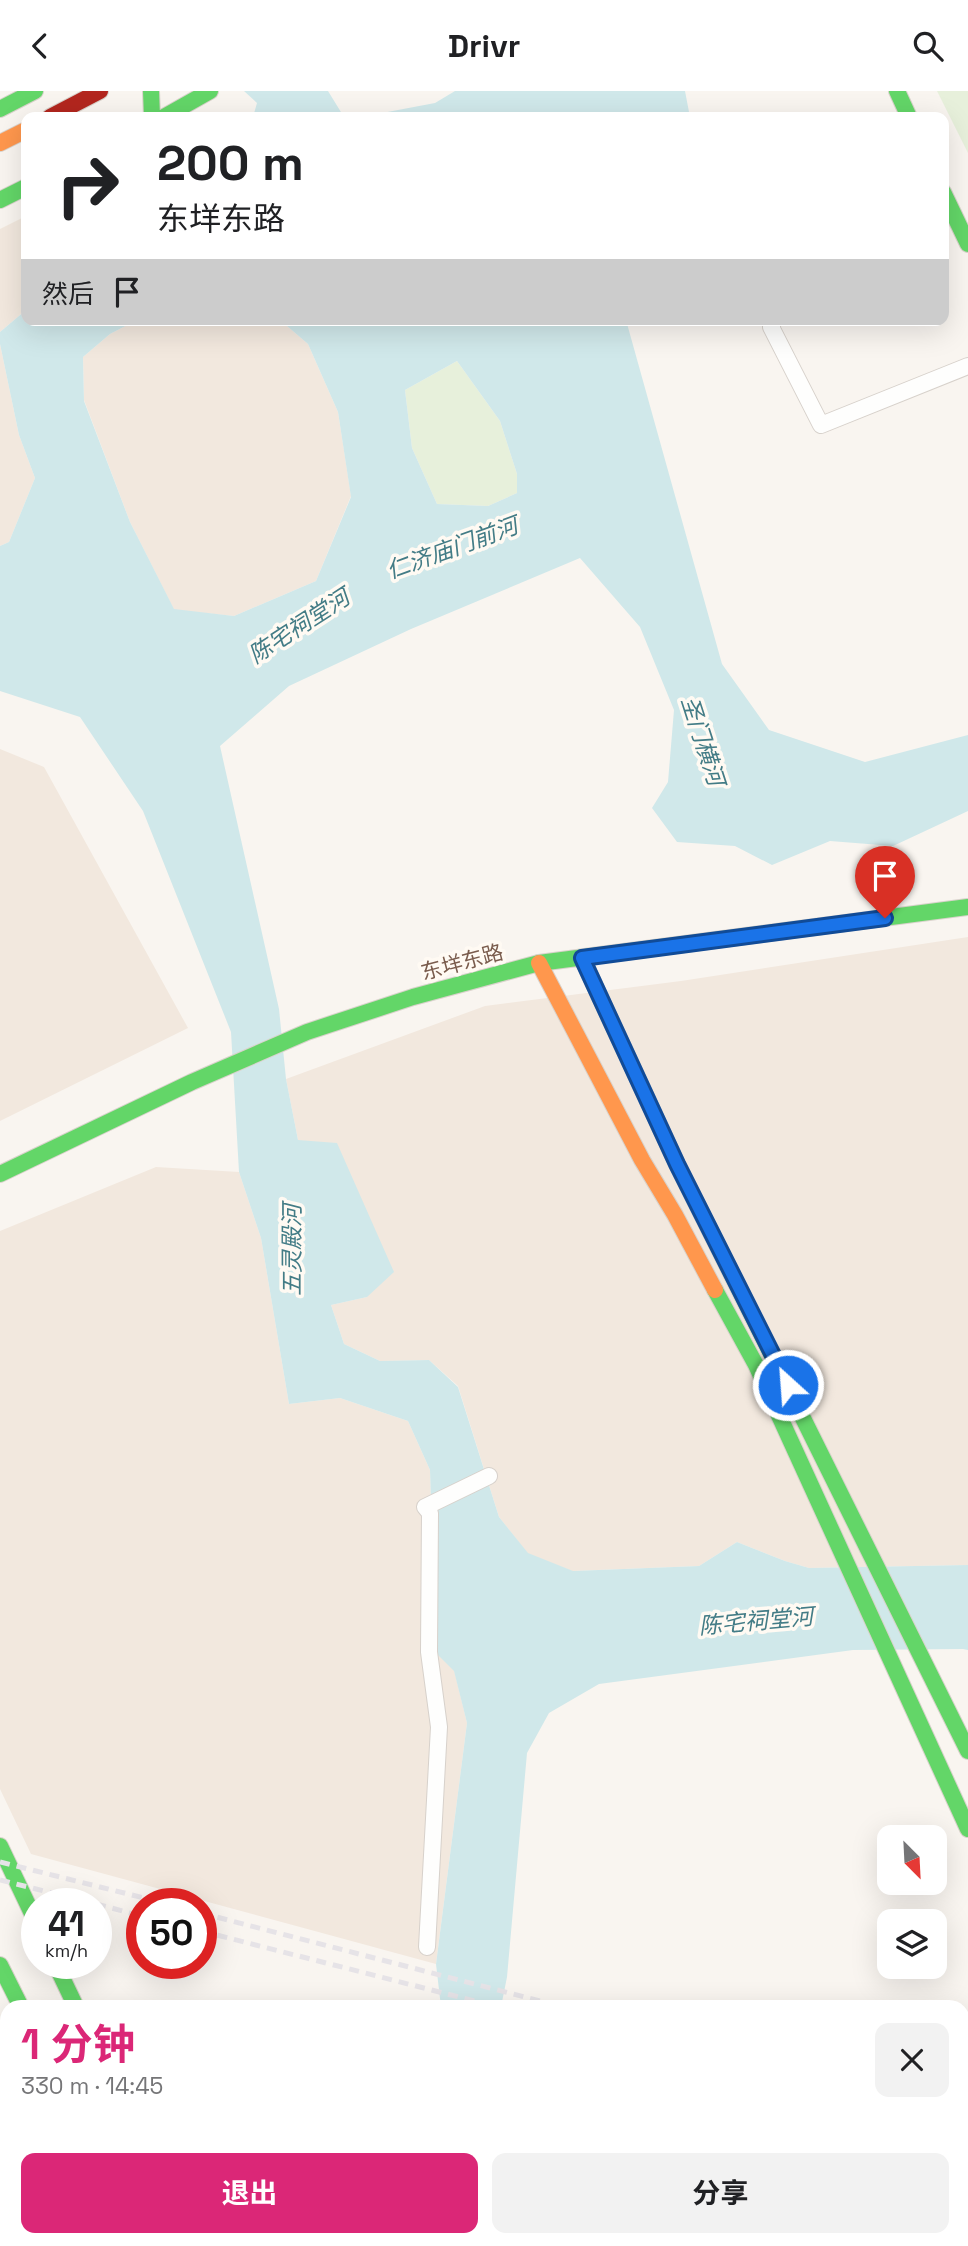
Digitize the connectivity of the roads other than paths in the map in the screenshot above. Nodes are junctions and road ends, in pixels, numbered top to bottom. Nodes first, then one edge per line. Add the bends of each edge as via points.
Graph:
1 (35, 91) edge
2 (100, 91) edge
3 (151, 91) edge
4 (210, 91) edge
5 (897, 91) edge
6 (0, 109) edge
7 (60, 112) edge
8 (152, 112) edge
9 (173, 112) edge
10 (907, 112) edge
11 (21, 132) edge
12 (0, 143) edge
13 (21, 190) edge
14 (0, 200) edge
15 (949, 204) edge
16 (968, 244) edge
17 (771, 326) edge
18 (968, 366) edge
19 (968, 907) edge
20 (582, 958) junction
21 (539, 963) junction
22 (0, 1174) edge
23 (489, 1476) dead end
24 (968, 1751) edge
25 (968, 1829) edge
26 (0, 1846) edge
27 (21, 1890) edge
28 (427, 1947) dead end
29 (0, 1965) edge
30 (63, 1979) edge
31 (18, 2000) edge
32 (73, 2000) edge

1 - 6 main road
2 - 7 main road
3 - 8 main road
4 - 9 main road
5 - 10 main road
11 - 12 main road
13 - 14 main road
15 - 16 main road
17 - 18 street via 821,425
19 - 20 main road, 东垟东路
20 - 21 main road, 东垟东路
20 - 24 main road via 677,1164
21 - 22 main road, 东垟东路 via 414,996 307,1032
21 - 25 main road via 756,1365
23 - 28 street via 425,1507 430,1513 429,1652 439,1727
26 - 27 main road
29 - 31 main road
30 - 32 main road

